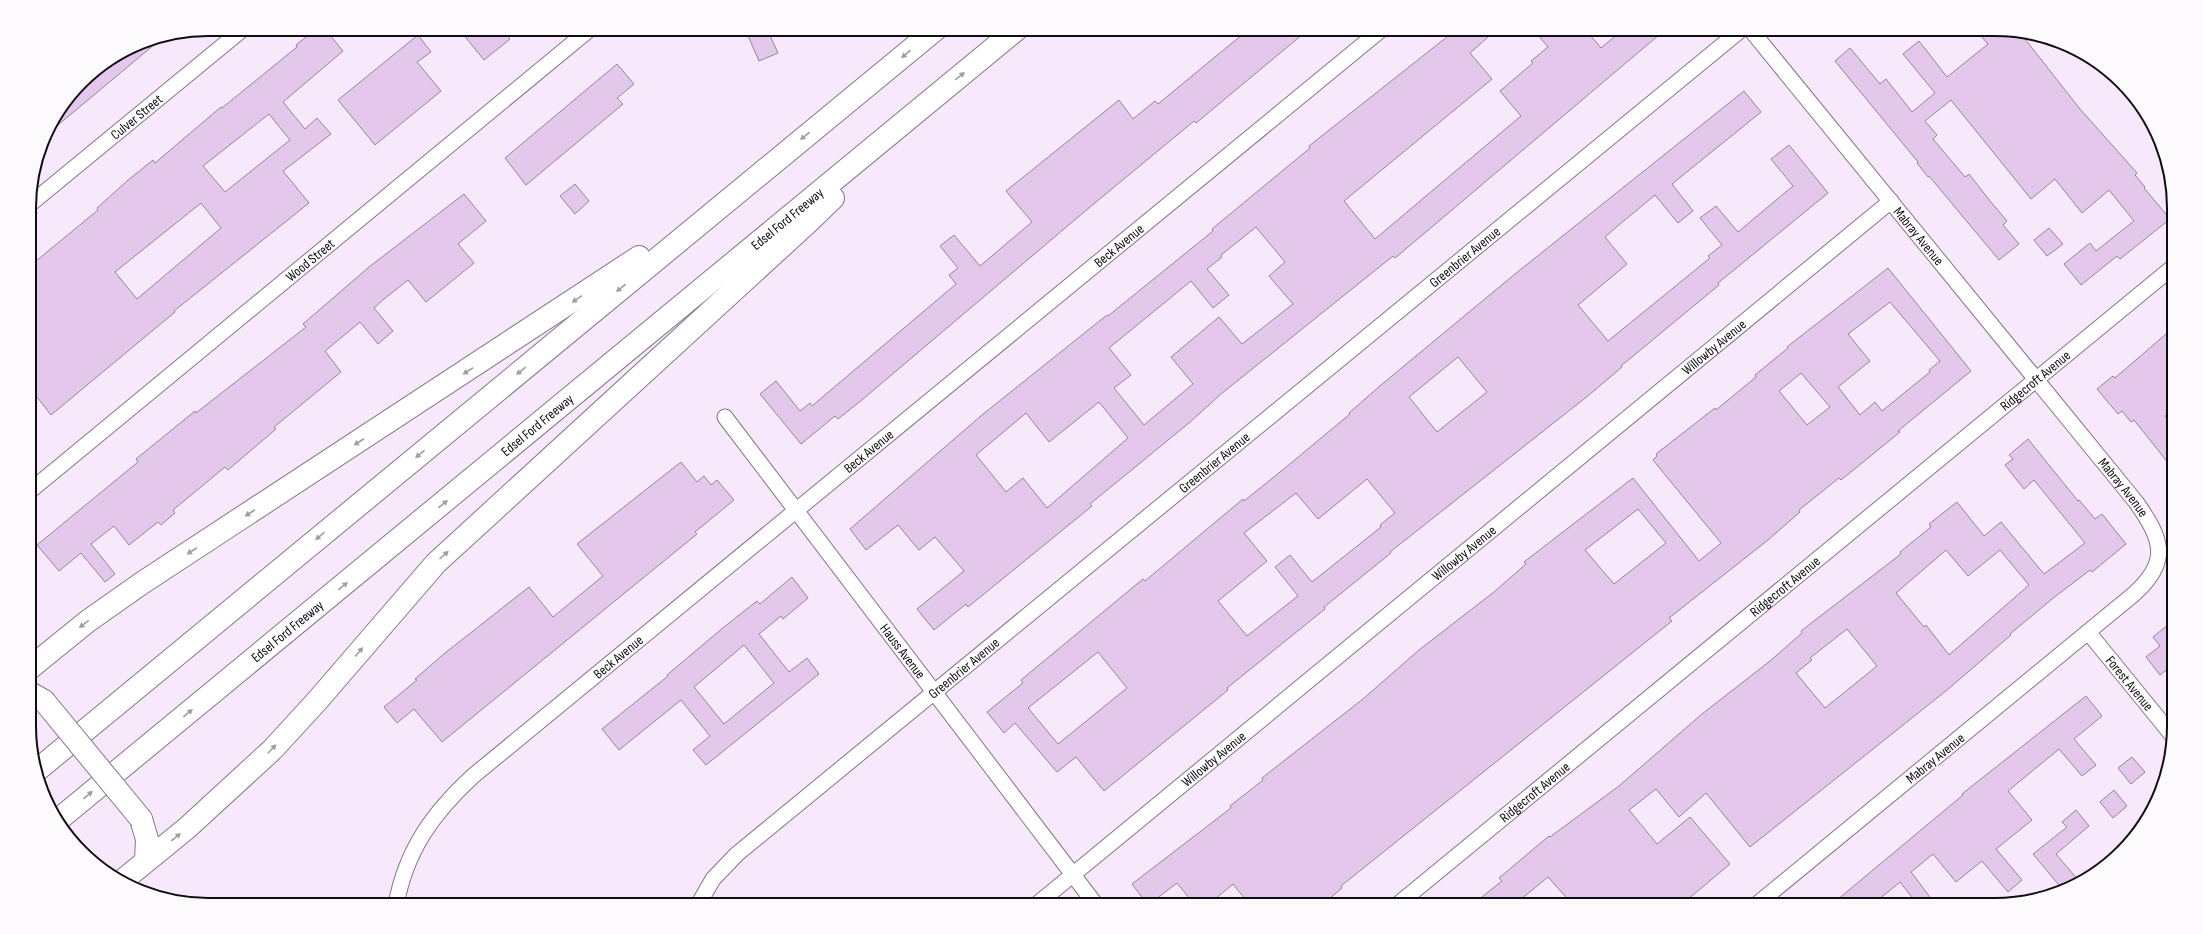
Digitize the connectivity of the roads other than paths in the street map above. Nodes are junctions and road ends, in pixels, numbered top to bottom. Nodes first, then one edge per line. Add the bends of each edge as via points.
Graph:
1 (234, 36) edge
2 (582, 36) edge
3 (928, 36) edge
4 (1009, 36) edge
5 (1373, 36) edge
6 (1733, 36) edge
7 (1756, 36) edge
8 (930, 101) junction
9 (781, 157) junction
10 (36, 199) edge
11 (1891, 201) junction
12 (2167, 272) edge
13 (2037, 379) junction
14 (726, 416) dead end
15 (36, 486) edge
16 (796, 510) junction
17 (2088, 632) junction
18 (36, 663) edge
19 (935, 692) junction
20 (37, 697) edge
21 (2167, 729) edge
22 (41, 767) edge
23 (62, 817) edge
24 (146, 861) junction
25 (1073, 874) junction
26 (126, 877) edge
27 (397, 898) edge
28 (702, 898) edge
29 (1044, 898) edge
30 (1091, 898) edge
31 (1406, 898) edge
32 (1765, 898) edge

1 - 10 street, Culver Street
2 - 15 street, Wood Street
3 -> 9 highway
8 -> 4 highway, Edsel Ford Freeway
5 - 16 street, Beck Avenue
6 - 19 street, Greenbrier Avenue
7 - 11 street, Mabray Avenue
23 -> 8 highway, Edsel Ford Freeway
24 -> 8 highway via 187,828 272,750 436,563 805,225
9 -> 18 highway via 571,303 142,582
9 -> 22 highway
11 - 13 street, Mabray Avenue
11 - 25 street, Willowby Avenue
12 - 13 street, Ridgecroft Avenue
13 - 17 street, Mabray Avenue via 2136,502 2154,527 2158,540 2159,559 2152,576
13 - 31 street, Ridgecroft Avenue
14 - 16 street, Hauss Avenue
16 - 19 street, Hauss Avenue
16 - 27 street, Beck Avenue via 449,798 432,818 416,845
17 - 21 street, Forest Avenue
17 - 32 street, Mabray Avenue
19 - 25 street, Hauss Avenue
19 - 28 street, Greenbrier Avenue via 723,867
20 - 24 highway, bridge via 140,819 147,839
24 - 26 highway
25 - 29 street, Willowby Avenue
25 - 30 street, Hauss Avenue

